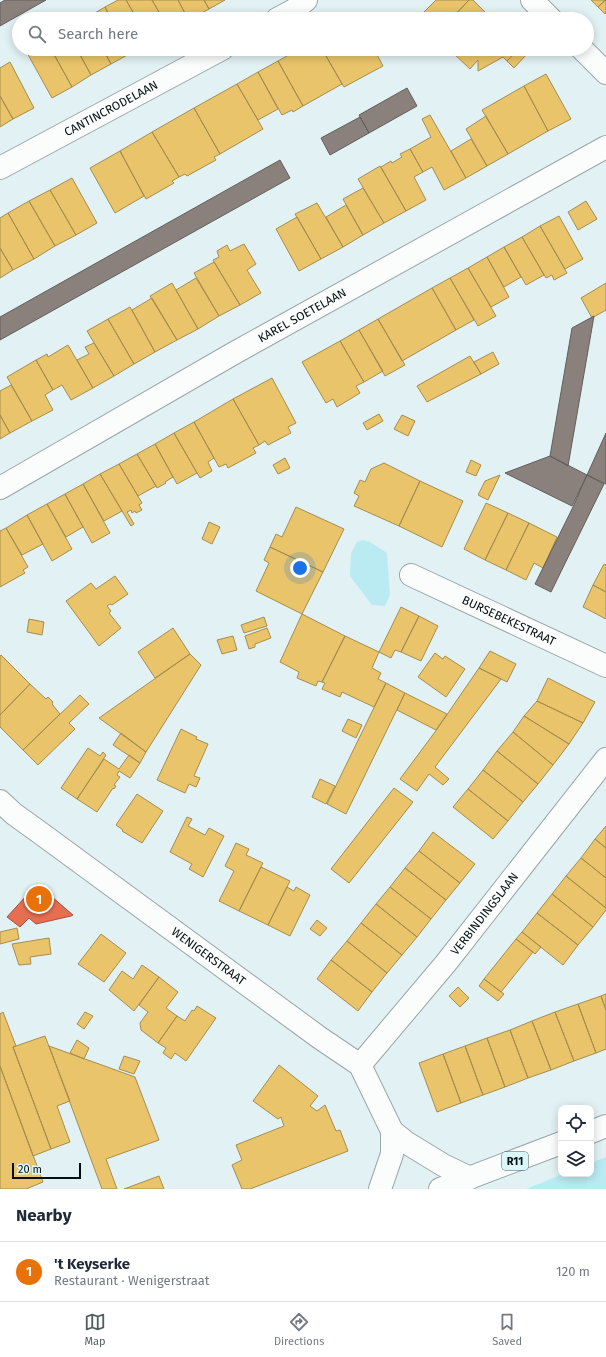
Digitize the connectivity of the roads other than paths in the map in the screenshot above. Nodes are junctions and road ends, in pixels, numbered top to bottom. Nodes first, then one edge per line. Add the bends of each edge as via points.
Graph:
1 (306, 0) edge
2 (532, 0) edge
3 (290, 12) edge
4 (544, 12) edge
5 (209, 56) edge
6 (589, 56) edge
7 (606, 73) edge
8 (606, 147) edge
9 (0, 168) edge
10 (0, 488) edge
11 (411, 575) dead end
12 (606, 666) edge
13 (606, 759) edge
14 (0, 801) edge
15 (360, 1065) junction
16 (606, 1126) edge
17 (392, 1131) junction
18 (594, 1131) edge
19 (558, 1144) edge
20 (470, 1178) junction
21 (380, 1189) edge
22 (440, 1189) edge

1 - 3 street
2 - 4 street
5 - 9 street, CANTINCRODELAAN
6 - 7 street
8 - 10 street, KAREL SOETELAAN via 236,352
11 - 12 street, BURSEBEKESTRAAT
13 - 15 street, VERBINDINGSLAAN via 446,963
14 - 15 street, WENIGERSTRAAT via 14,814 294,1020
15 - 17 street, WENIGERSTRAAT
16 - 18 street
17 - 20 street, WENIGERSTRAAT via 443,1165
17 - 21 street, WENIGERSTRAAT via 392,1154
19 - 20 street, R11
20 - 22 street, R11

